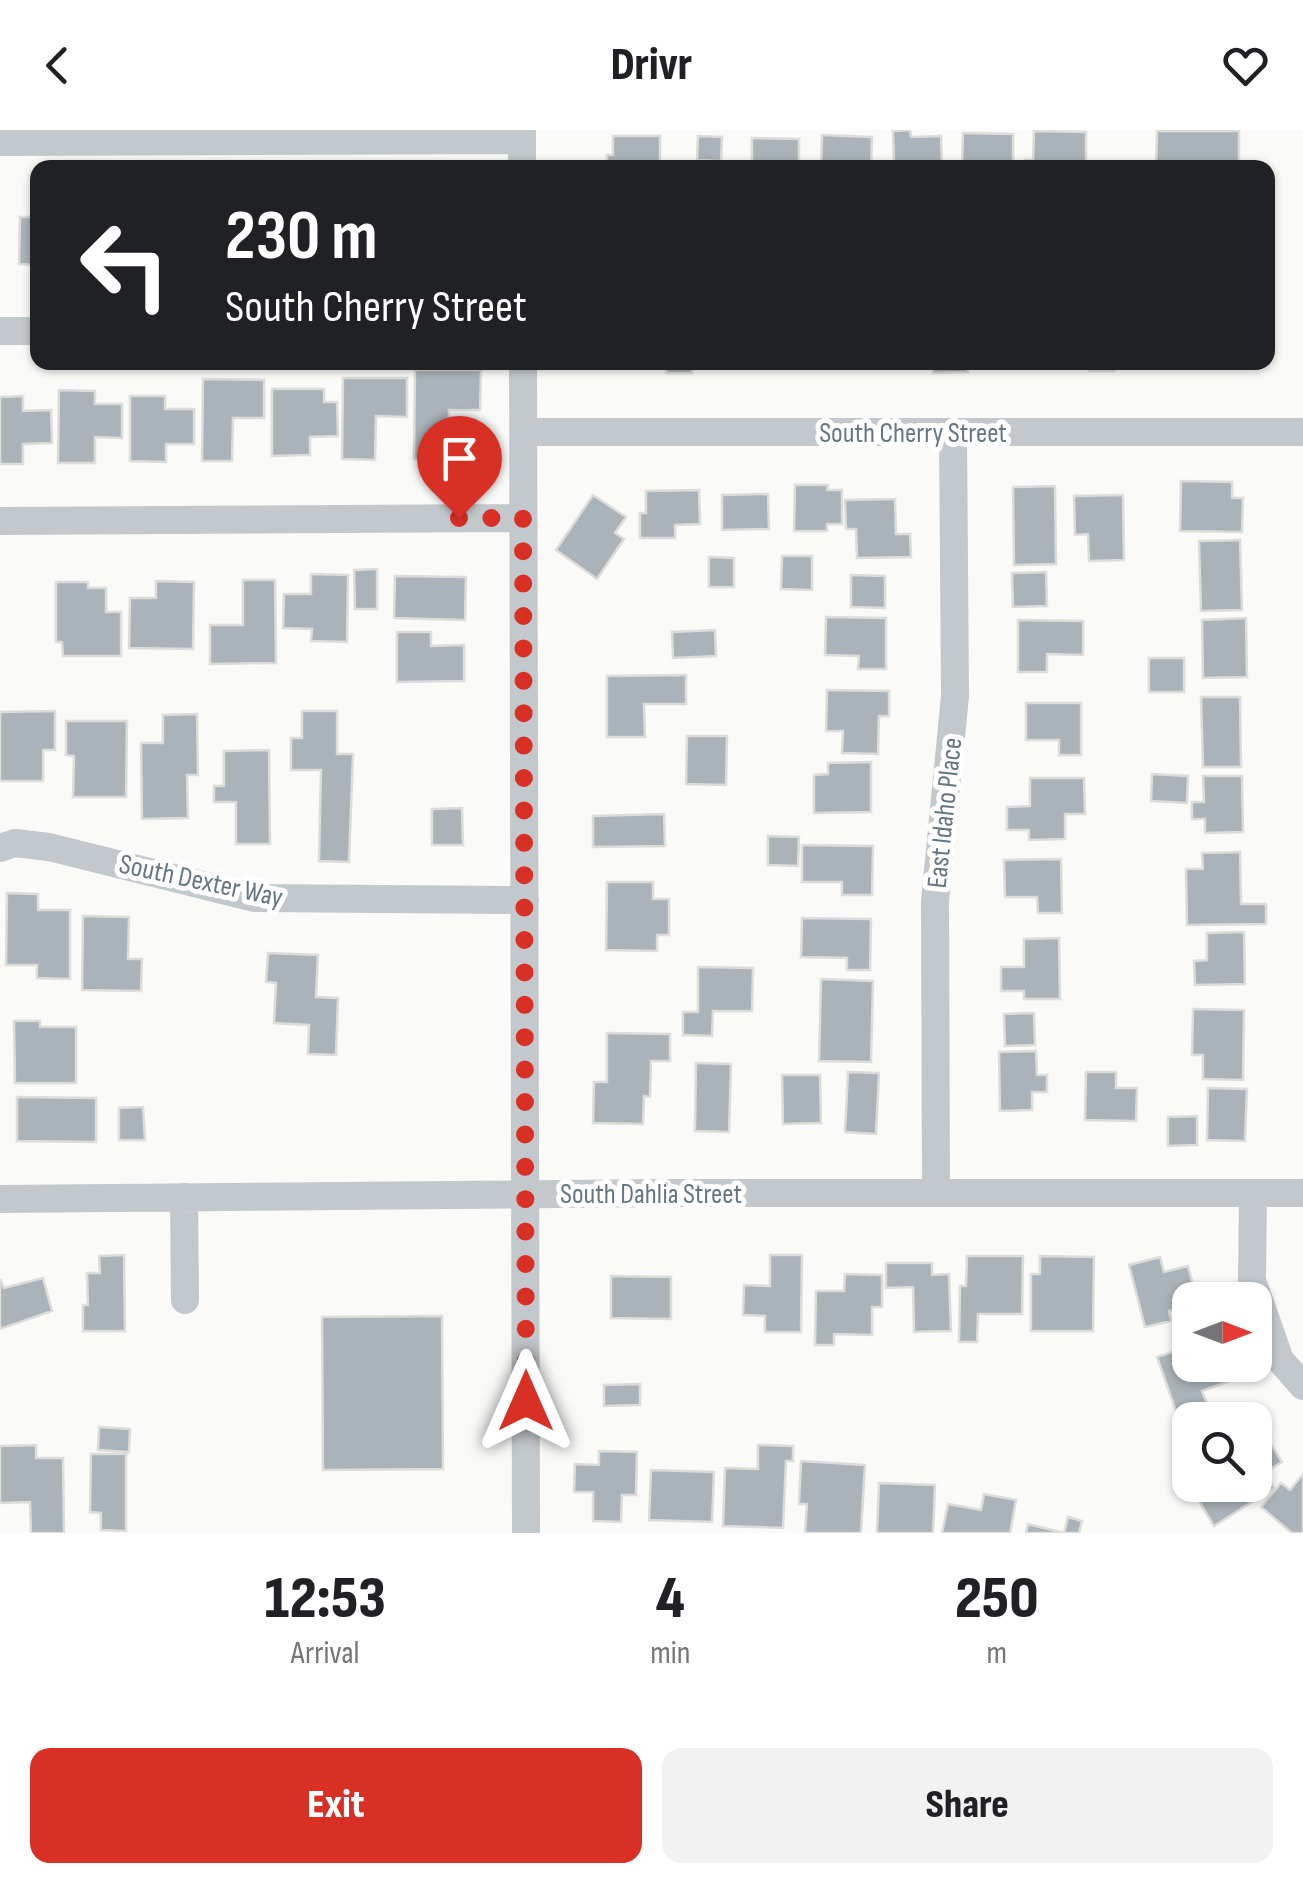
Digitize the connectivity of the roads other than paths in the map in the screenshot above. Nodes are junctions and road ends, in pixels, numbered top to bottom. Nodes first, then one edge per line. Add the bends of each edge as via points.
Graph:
1 (0, 142) edge
2 (522, 146) edge
3 (0, 331) edge
4 (30, 331) edge
5 (522, 370) edge
6 (523, 432) junction
7 (1303, 432) edge
8 (953, 433) junction
9 (523, 518) junction
10 (0, 521) edge
11 (0, 848) edge
12 (524, 900) junction
13 (936, 1192) junction
14 (526, 1194) junction
15 (1252, 1194) junction
16 (1303, 1194) edge
17 (184, 1198) junction
18 (0, 1199) edge
19 (185, 1300) dead end
20 (1303, 1386) edge
21 (526, 1533) edge

1 - 2 street
3 - 4 street
5 - 6 street
6 - 8 street, South Cherry Street
6 - 9 street
7 - 8 street, South Cherry Street
8 - 13 street, East Idaho Place via 956,696 936,901
9 - 10 street
9 - 12 street
11 - 12 street, South Dexter Way via 49,847 254,898
12 - 14 street
13 - 14 street, South Dahlia Street
13 - 15 street, South Dahlia Street
14 - 17 street, South Dahlia Street
14 - 21 street
15 - 16 street, South Dahlia Street
15 - 20 street via 1252,1280 1280,1360
17 - 18 street, South Dahlia Street
17 - 19 street

